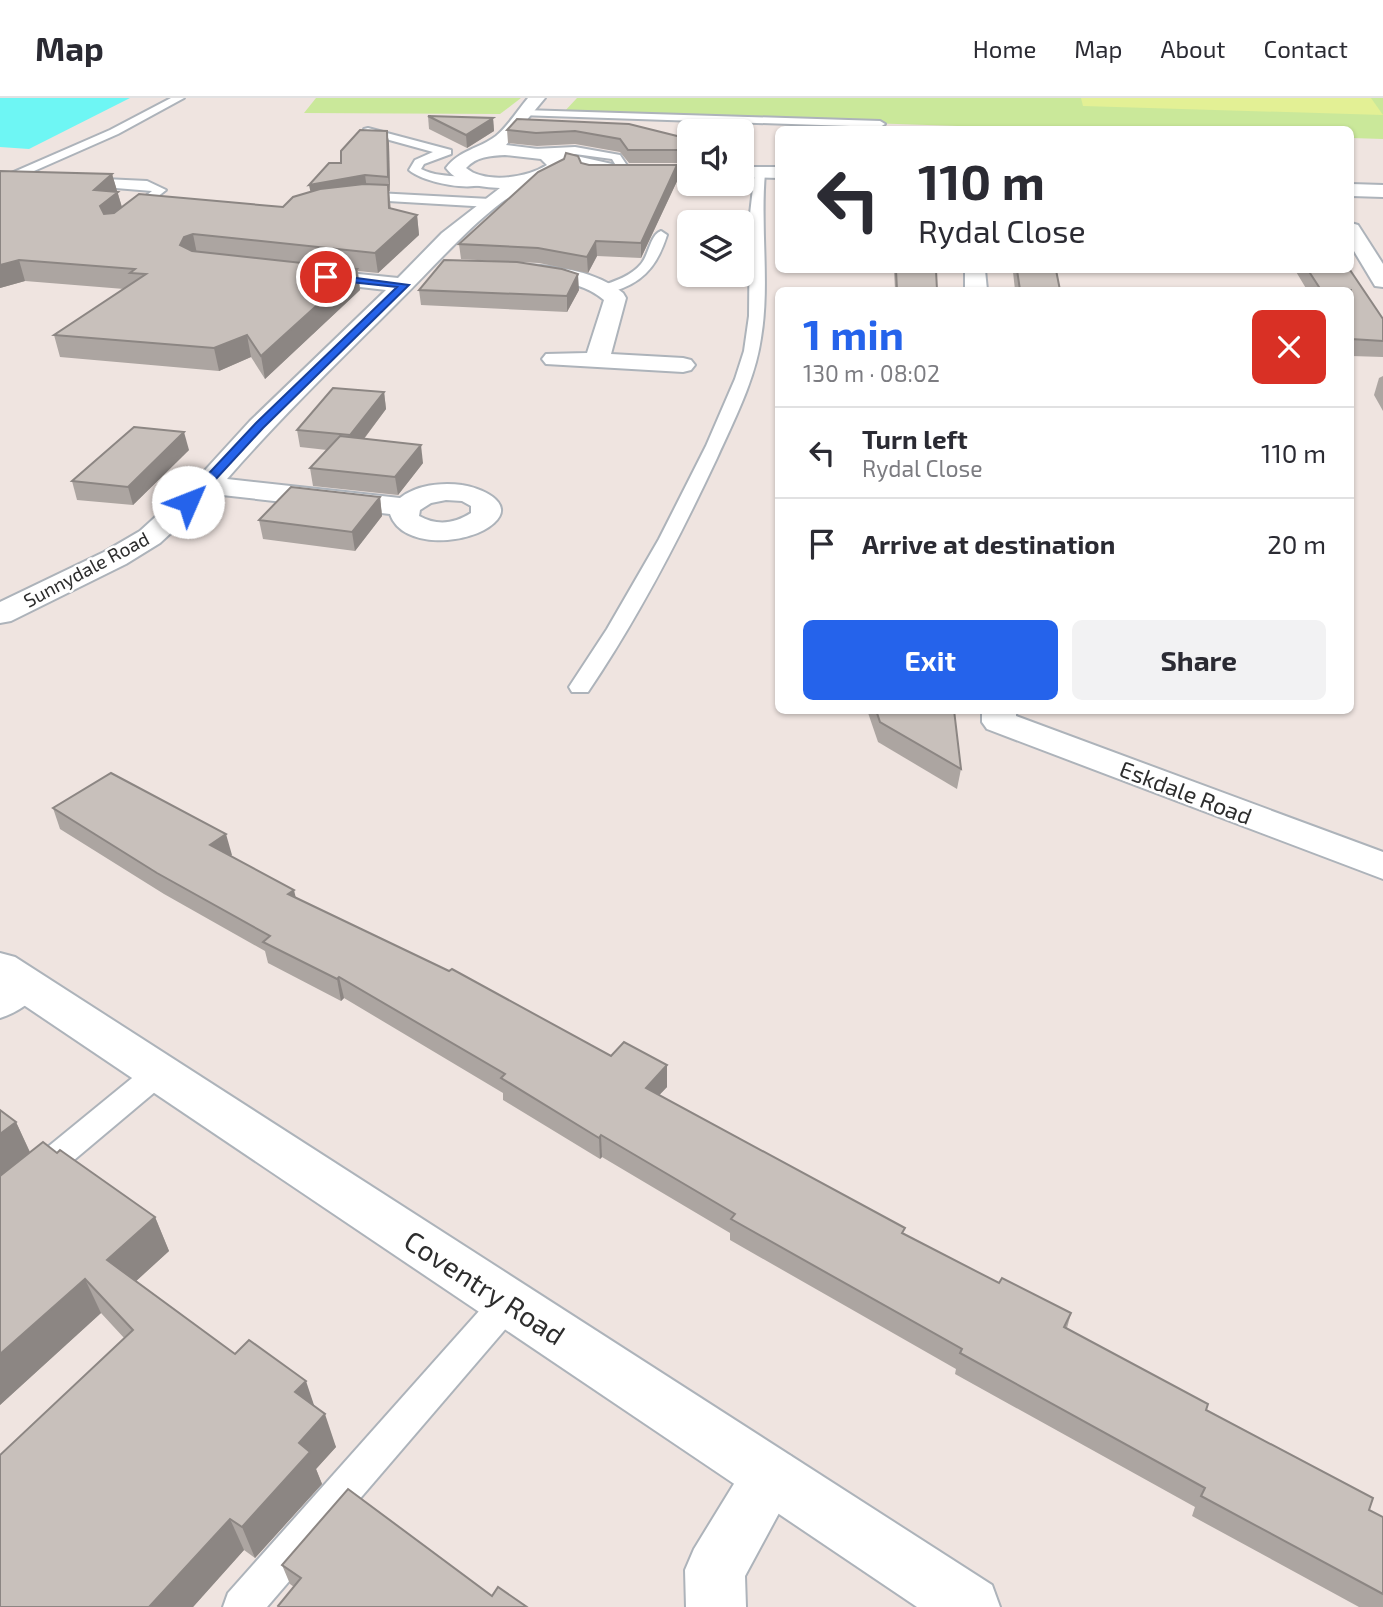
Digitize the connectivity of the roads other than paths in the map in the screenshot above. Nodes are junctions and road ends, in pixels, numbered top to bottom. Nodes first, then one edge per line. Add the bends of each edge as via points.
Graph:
1 (179, 98) edge
2 (537, 98) edge
3 (523, 113) junction
4 (880, 124) dead end
5 (368, 131) edge
6 (114, 132) junction
7 (131, 133) dead end
8 (507, 144) junction
9 (79, 147) junction
10 (99, 149) dead end
11 (442, 152) junction
12 (541, 154) junction
13 (470, 156) junction
14 (620, 170) junction
15 (677, 171) edge
16 (754, 172) edge
17 (775, 173) edge
18 (2, 177) edge
19 (536, 178) junction
20 (44, 180) edge
21 (69, 181) edge
22 (1354, 190) edge
23 (492, 191) junction
24 (1383, 191) edge
25 (753, 196) edge
26 (341, 197) edge
27 (113, 228) edge
28 (1354, 234) edge
29 (661, 235) dead end
30 (449, 268) edge
31 (503, 271) edge
32 (293, 273) edge
33 (413, 276) junction
34 (1383, 281) edge
35 (606, 289) junction
36 (554, 359) dead end
37 (597, 361) junction
38 (683, 365) dead end
39 (207, 485) junction
40 (407, 508) dead end
41 (0, 614) edge
42 (580, 687) dead end
43 (999, 714) edge
44 (1383, 866) edge
45 (8, 985) edge
46 (158, 1073) junction
47 (0, 1205) edge
48 (508, 1302) junction
49 (771, 1476) junction
50 (242, 1607) edge
51 (716, 1607) edge
52 (971, 1607) edge

1 - 6 lane
2 - 3 street
3 - 4 lane
3 - 8 street
5 - 11 lane
6 - 7 lane
6 - 9 lane
8 - 12 street
8 - 13 street
9 - 10 lane
9 - 18 lane
11 - 13 lane
11 - 23 lane via 419,162 415,170 426,177
12 - 14 street
12 - 19 street via 555,160 557,167
13 - 23 street via 455,168 458,173
14 - 15 street
14 - 19 street
16 - 17 street
18 - 20 lane
19 - 23 street, Sunnydale Road
21 - 27 lane via 147,185 160,190
22 - 24 street
23 - 26 lane
23 - 33 street, Sunnydale Road
25 - 42 lane via 758,291 754,338 739,388 687,504 619,628
28 - 34 street
29 - 35 lane via 648,268
30 - 33 street
31 - 35 street via 544,272
32 - 33 street
33 - 39 street, Sunnydale Road via 260,426
35 - 37 street via 615,298
36 - 37 street
37 - 38 street
39 - 40 street
39 - 41 street, Sunnydale Road via 150,537
43 - 44 street, Eskdale Road via 999,722
45 - 46 street, Coventry Road
46 - 47 lane
46 - 48 street, Coventry Road
48 - 49 street, Coventry Road
48 - 50 lane
49 - 51 street via 715,1570
49 - 52 street, Coventry Road

